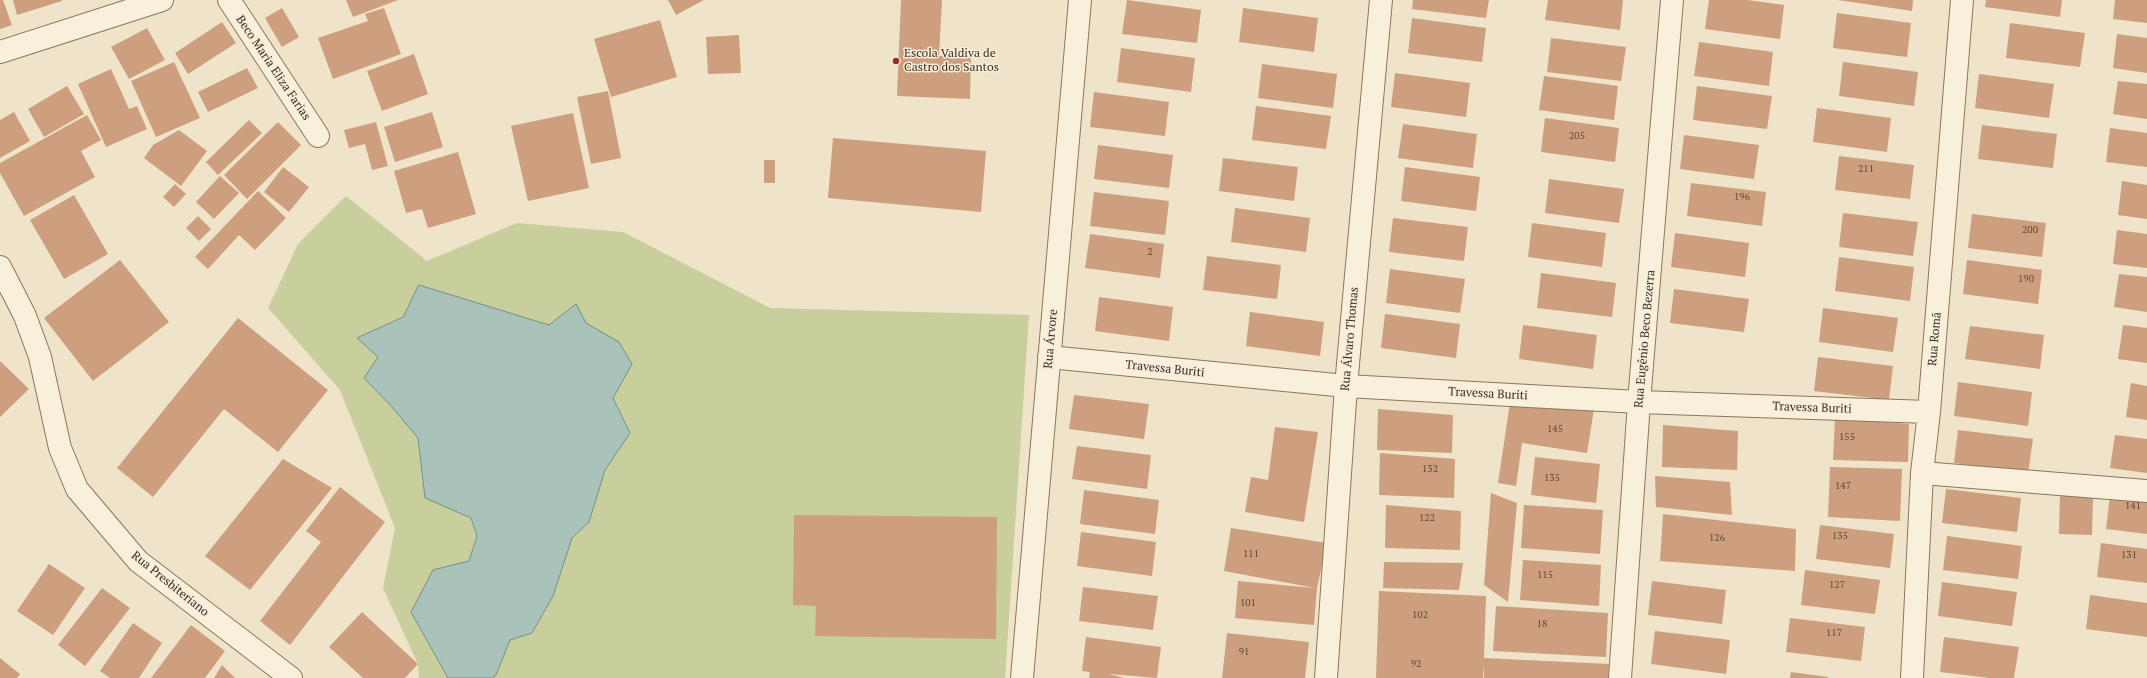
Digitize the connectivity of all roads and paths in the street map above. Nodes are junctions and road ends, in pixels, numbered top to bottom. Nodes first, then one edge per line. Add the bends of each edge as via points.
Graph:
1 (162, 0) edge
2 (229, 0) edge
3 (1080, 0) edge
4 (1381, 0) edge
5 (1672, 0) edge
6 (1962, 0) edge
7 (0, 52) edge
8 (318, 136) dead end
9 (0, 267) edge
10 (1049, 357) junction
11 (1346, 386) junction
12 (1639, 402) junction
13 (1929, 412) junction
14 (1922, 473) junction
15 (2147, 491) edge
16 (291, 678) edge
17 (1022, 678) edge
18 (1326, 678) edge
19 (1620, 678) edge
20 (1912, 678) edge

1 - 7 street
2 - 8 street, Beco Maria Eliza Farias
3 - 10 street, Rua Árvore
4 - 11 street, Rua Álvaro Thomas
5 - 12 street, Rua Eugênio Beco Bezerra
6 - 13 street, Rua Romã
9 - 16 street, Rua Presbiteriano via 28,322 40,357 60,448 77,489 138,561
10 - 11 street, Travessa Buriti
10 - 17 street, Rua Árvore
11 - 12 street, Travessa Buriti
11 - 18 street, Rua Álvaro Thomas
12 - 13 street, Travessa Buriti
12 - 19 street, Rua Eugênio Beco Bezerra
13 - 14 street, Rua Romã
14 - 15 street
14 - 20 street, Rua Romã

